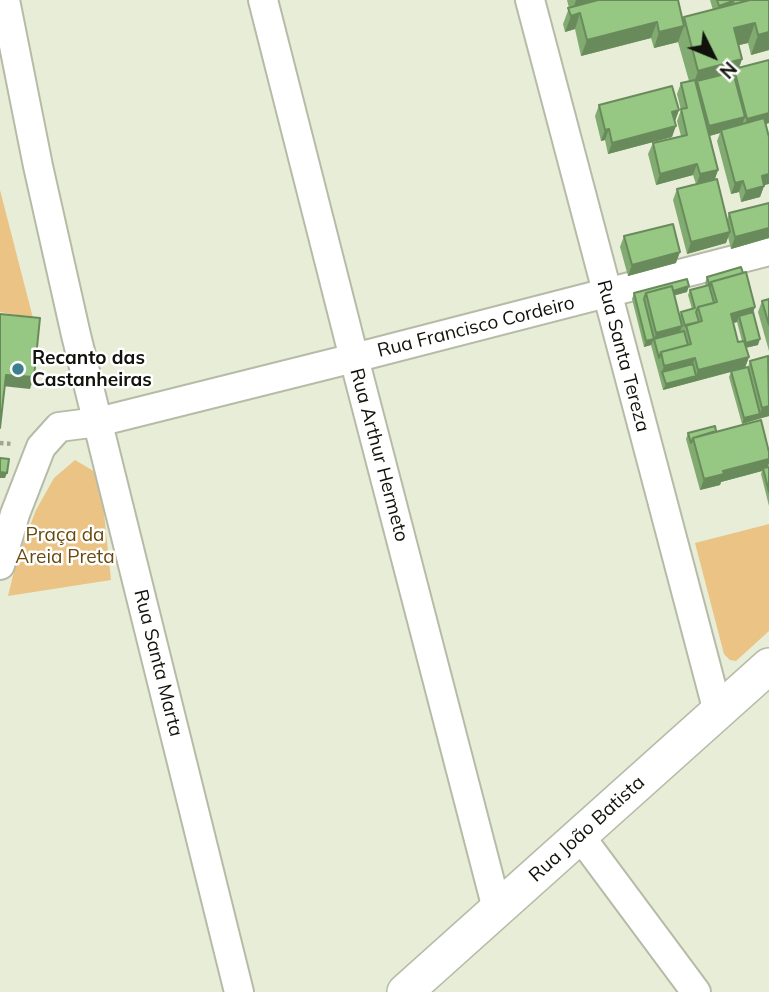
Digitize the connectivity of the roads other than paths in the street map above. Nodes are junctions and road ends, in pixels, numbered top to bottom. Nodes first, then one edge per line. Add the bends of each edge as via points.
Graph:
1 (5, 0) edge
2 (263, 0) edge
3 (530, 0) edge
4 (769, 251) edge
5 (606, 293) junction
6 (354, 358) junction
7 (99, 422) junction
8 (0, 565) edge
9 (769, 666) edge
10 (718, 712) junction
11 (580, 836) junction
12 (498, 909) junction
13 (239, 992) edge
14 (405, 992) edge
15 (696, 992) edge

1 - 7 street, Rua Santa Marta via 38,166
2 - 6 street, Rua Arthur Hermeto
3 - 5 street, Rua Santa Tereza
4 - 5 street, Rua Francisco Cordeiro
5 - 6 street, Rua Francisco Cordeiro
5 - 10 street, Rua Santa Tereza
6 - 7 street, Rua Francisco Cordeiro
6 - 12 street, Rua Arthur Hermeto
7 - 8 street, Rua Francisco Cordeiro via 59,427 41,447
7 - 13 street, Rua Santa Marta
9 - 10 street, Rua João Batista
10 - 11 street, Rua João Batista
11 - 12 street, Rua João Batista
11 - 15 street
12 - 14 street, Rua João Batista

